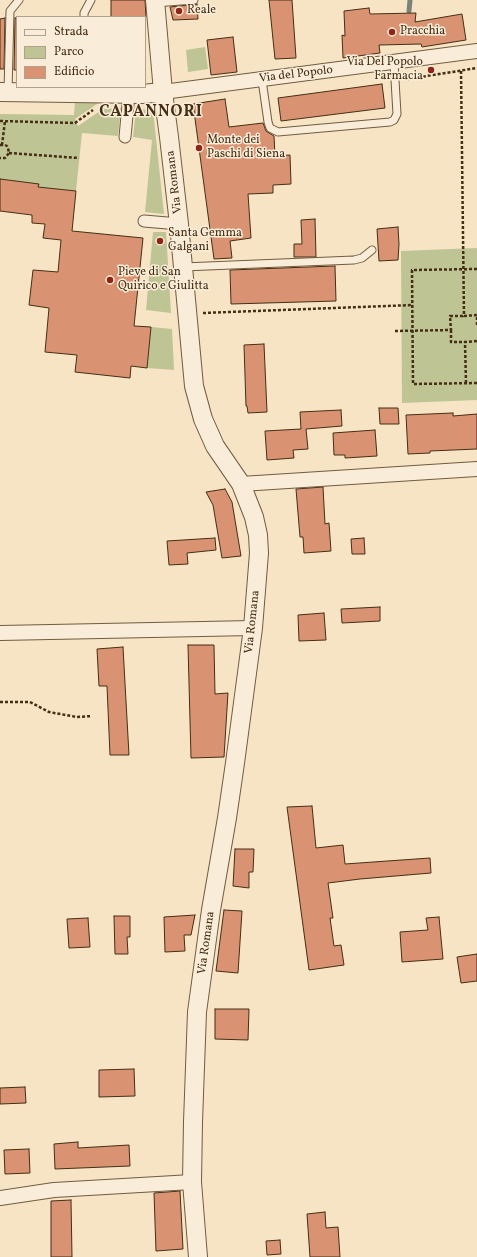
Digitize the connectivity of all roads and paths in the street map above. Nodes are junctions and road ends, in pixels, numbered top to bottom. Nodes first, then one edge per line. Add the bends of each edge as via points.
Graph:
1 (19, 0) edge
2 (91, 0) edge
3 (194, 0) edge
4 (155, 2) edge
5 (84, 16) edge
6 (477, 51) edge
7 (394, 63) junction
8 (477, 68) edge
9 (461, 71) junction
10 (408, 79) dead end
11 (262, 80) junction
12 (80, 90) edge
13 (4, 92) edge
14 (163, 92) junction
15 (129, 94) junction
16 (96, 108) dead end
17 (0, 121) edge
18 (5, 121) junction
19 (125, 137) dead end
20 (1, 145) edge
21 (9, 153) junction
22 (79, 158) dead end
23 (0, 159) edge
24 (144, 220) dead end
25 (179, 224) junction
26 (372, 250) dead end
27 (183, 267) junction
28 (463, 269) junction
29 (477, 269) edge
30 (412, 305) junction
31 (187, 314) junction
32 (464, 316) junction
33 (477, 325) edge
34 (451, 330) junction
35 (395, 331) dead end
36 (413, 331) junction
37 (477, 341) edge
38 (465, 342) junction
39 (466, 383) junction
40 (477, 383) edge
41 (477, 469) edge
42 (241, 484) junction
43 (253, 628) junction
44 (0, 633) edge
45 (0, 702) edge
46 (92, 716) dead end
47 (192, 1182) junction
48 (0, 1198) edge
49 (197, 1257) edge

1 - 13 lane via 10,11
2 - 5 lane
3 - 4 lane
4 - 14 street, Via Romana
6 - 7 street, Via del Popolo
7 - 11 street, Via del Popolo
7 - 11 lane via 397,114 390,122 278,132 270,128 268,122
8 - 9 path
9 - 10 path
9 - 28 path
11 - 14 street, Via del Popolo
12 - 13 street
12 - 15 street
14 - 15 street
14 - 25 street, Via Romana
15 - 19 street
16 - 18 path via 76,122
17 - 18 path
18 - 20 path
20 - 21 path via 8,148
21 - 22 path
21 - 23 path
24 - 25 street
25 - 27 street, Via Romana
26 - 27 lane via 362,258 354,260
27 - 31 street, Via Romana
28 - 29 path
28 - 30 path via 412,270
28 - 32 path
30 - 31 path
30 - 36 path
31 - 42 street, Via Romana via 194,386 203,419 215,446
32 - 33 path via 477,315
32 - 34 path via 450,316
34 - 36 path
34 - 38 path via 451,342
35 - 36 path
36 - 39 path via 413,384
37 - 38 path
38 - 39 path
39 - 40 path
41 - 42 street
42 - 43 street, Via Romana via 258,535
43 - 44 street
43 - 47 street, Via Romana via 227,818 196,1012
45 - 46 path via 30,702 49,712 77,717
47 - 48 street via 54,1190
47 - 49 street, Via Romana

